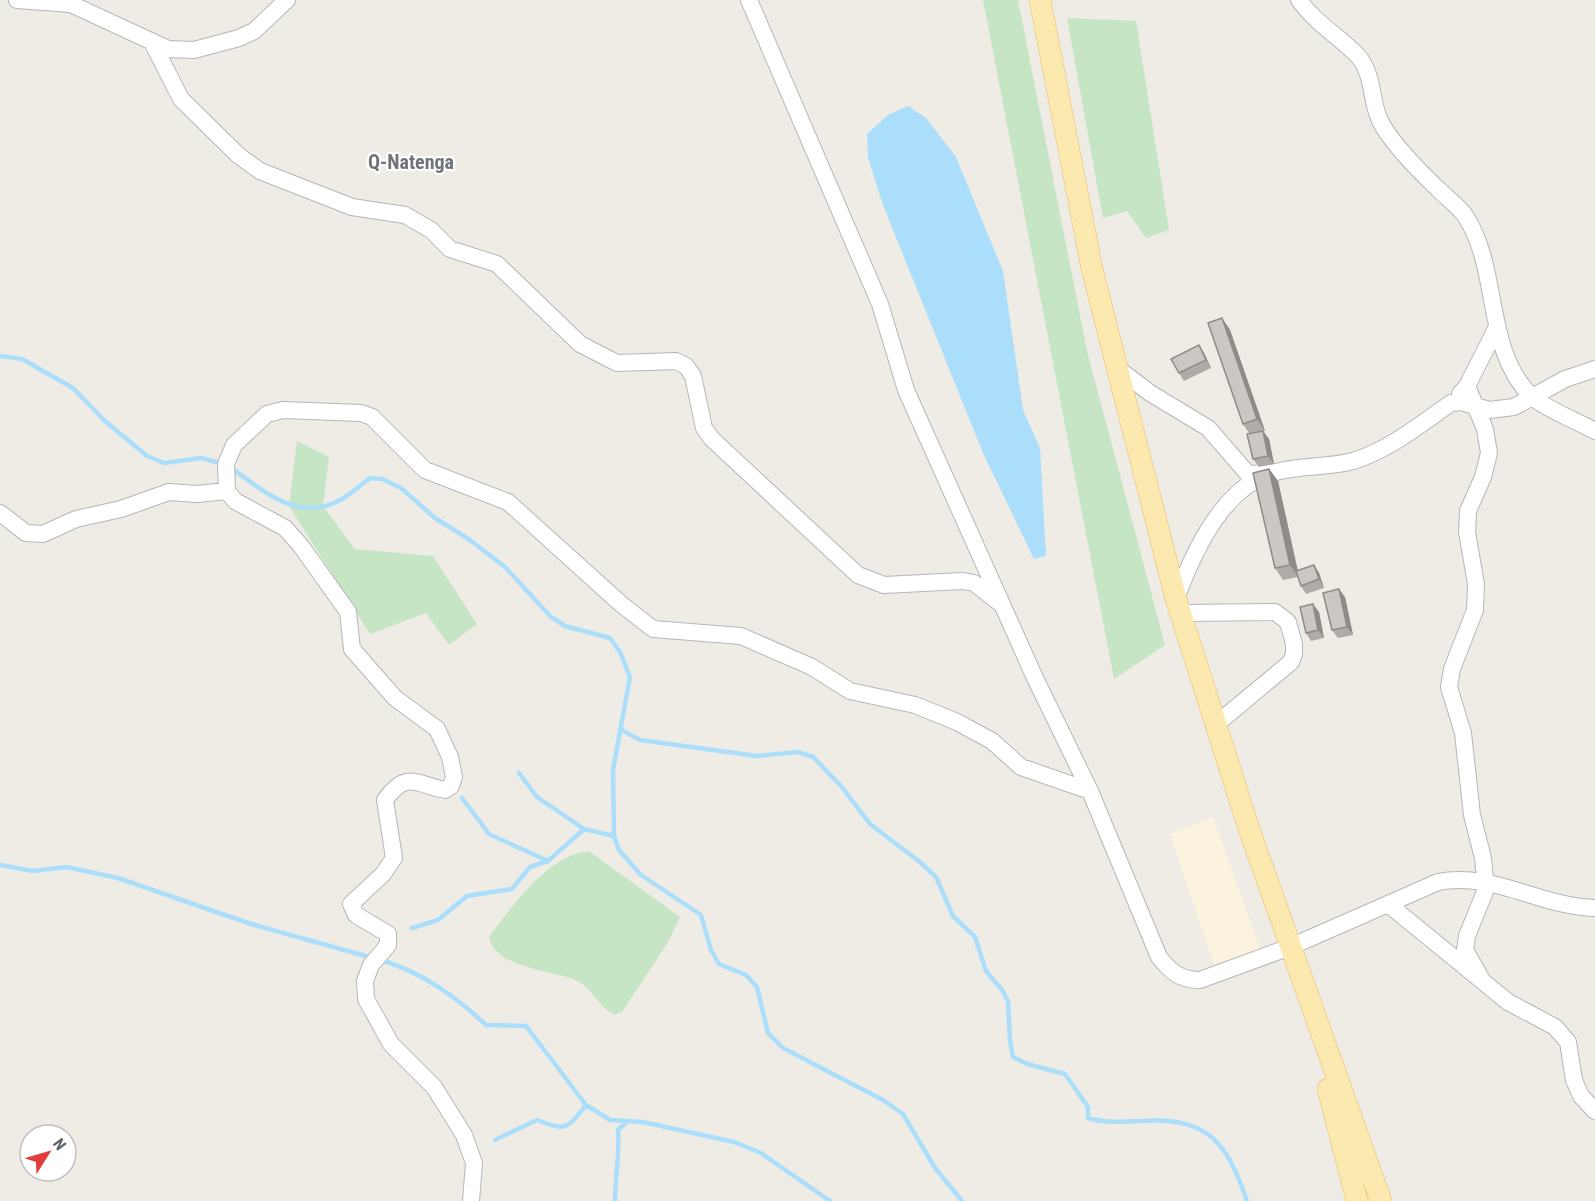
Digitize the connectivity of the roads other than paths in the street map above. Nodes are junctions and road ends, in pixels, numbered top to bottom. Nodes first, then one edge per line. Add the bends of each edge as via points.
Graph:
1 (17, 0) edge
2 (287, 0) edge
3 (749, 0) edge
4 (1040, 0) edge
5 (1299, 0) edge
6 (152, 42) junction
7 (1497, 327) junction
8 (1116, 367) junction
9 (1595, 369) edge
10 (1467, 386) junction
11 (1532, 397) junction
12 (1451, 403) junction
13 (1476, 406) junction
14 (1595, 431) edge
15 (1271, 473) junction
16 (227, 491) junction
17 (0, 513) edge
18 (1002, 604) junction
19 (1178, 606) junction
20 (1214, 726) junction
21 (1089, 791) junction
22 (1485, 883) junction
23 (1388, 904) junction
24 (1595, 908) edge
25 (1290, 947) junction
26 (1482, 980) junction
27 (1595, 1111) edge
28 (471, 1201) edge
29 (1357, 1201) edge
30 (1381, 1201) edge

1 - 6 street via 70,4
2 - 6 street via 254,31 239,38 194,50 168,49
3 - 18 street via 880,304 906,390
4 - 8 main road via 1092,268
5 - 7 street via 1311,16 1357,55 1368,70 1377,116 1384,129 1464,214 1482,255
6 - 18 street via 181,99 260,171 352,207 405,215 431,230 450,249 497,264 580,344 617,363 676,361 686,366 693,376 704,428 712,440 858,575 884,585 974,583
7 - 10 street
7 - 11 street via 1511,368
8 - 15 street via 1208,428 1248,474
8 - 19 main road
9 - 11 street via 1565,379
10 - 12 street
10 - 13 street
11 - 13 street via 1514,407 1489,410
11 - 14 street
12 - 13 street
12 - 15 street via 1383,448 1353,461
13 - 22 street via 1489,453 1468,511 1475,610 1449,687 1463,733
15 - 19 street via 1244,489 1203,535 1192,555
16 - 17 street via 169,492 76,519 43,534 26,533
16 - 21 street via 226,464 234,445 267,414 283,410 366,415 425,470 508,502 653,629 741,636 812,668 850,691 915,705 957,722 992,741 1021,766
16 - 28 street via 235,501 285,528 301,546 348,612 352,649 395,698 437,729 450,757 454,777 445,790 414,780 402,782 385,800 394,858 383,874 351,903 356,915 388,934 388,945 375,958 365,981 366,999 391,1044 434,1087 464,1135 474,1163
18 - 21 street
19 - 20 main road
19 - 20 street via 1275,612 1288,622 1294,644 1291,662
20 - 25 main road
21 - 25 street via 1159,957 1170,972 1185,980 1200,980
22 - 23 street via 1458,878 1438,882
22 - 24 street
22 - 26 street via 1465,950
23 - 25 street
23 - 26 street
25 - 29 main road
25 - 30 main road
26 - 27 street via 1509,1002 1555,1027 1568,1042 1574,1080 1581,1096

